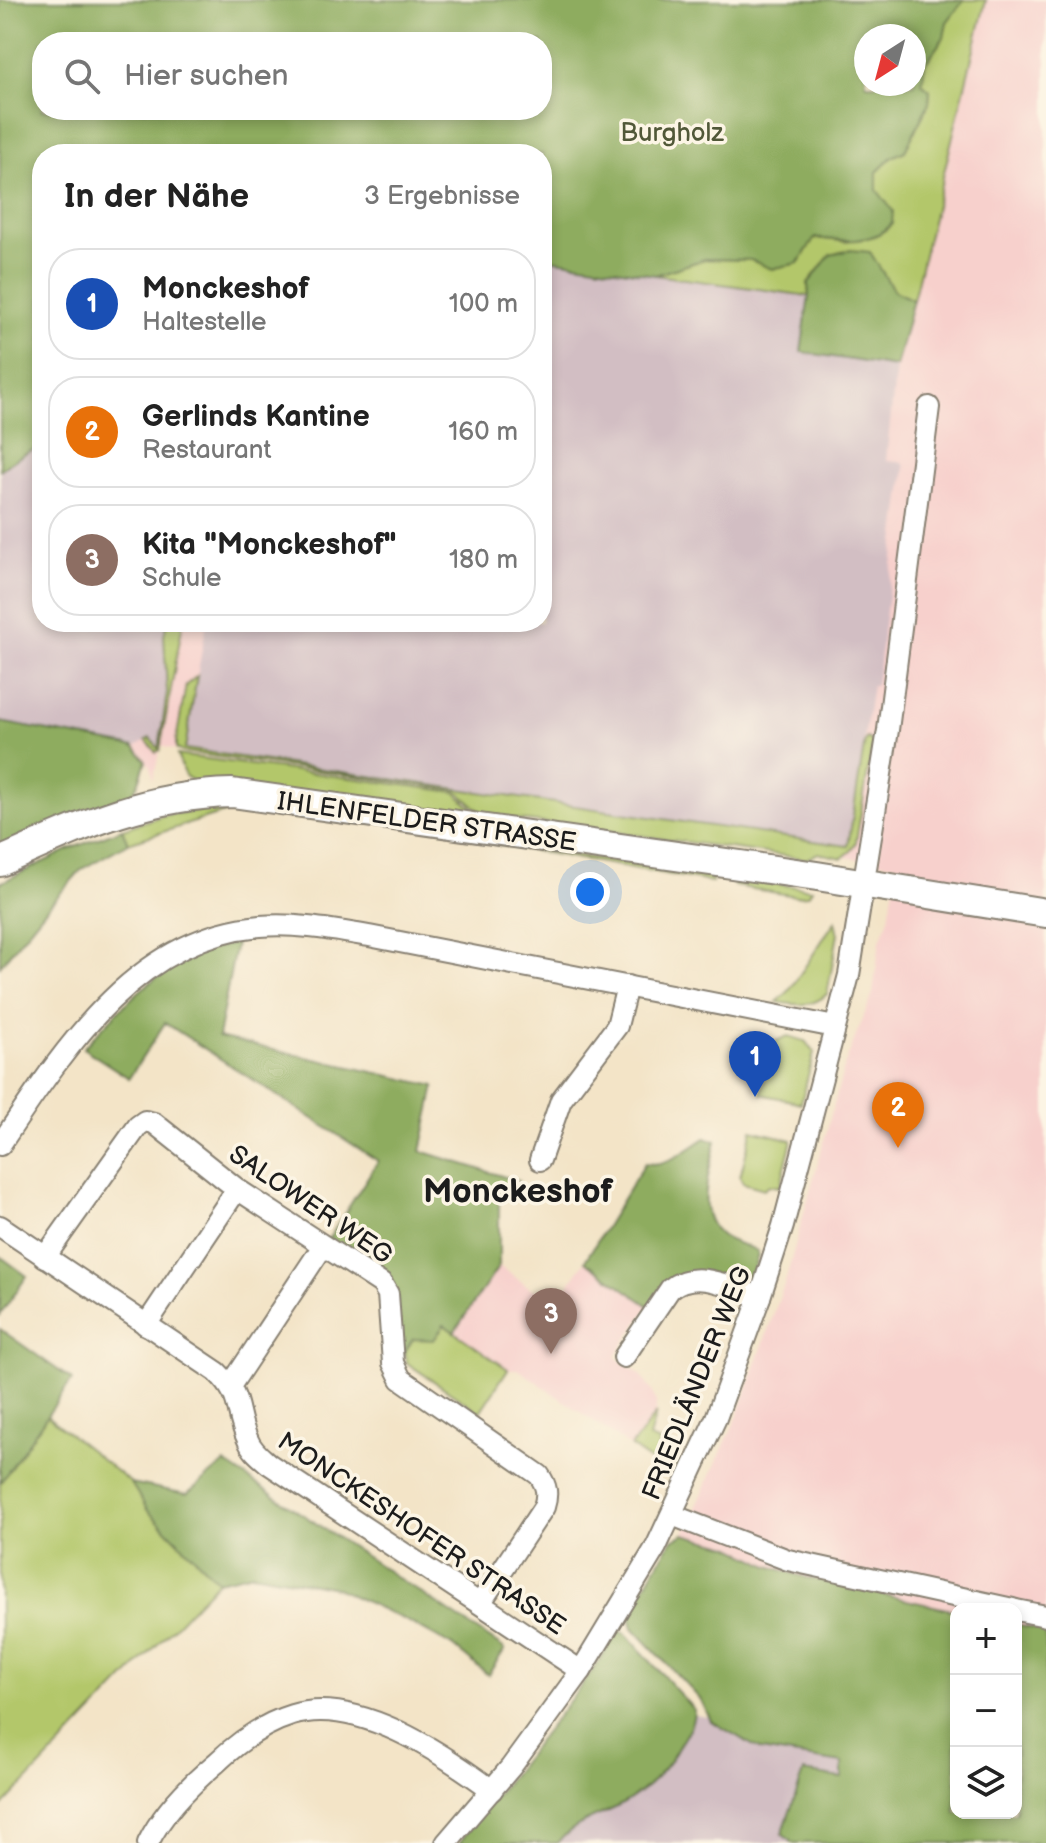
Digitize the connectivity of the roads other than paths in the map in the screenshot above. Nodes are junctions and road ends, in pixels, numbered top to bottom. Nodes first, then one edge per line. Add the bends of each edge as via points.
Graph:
1 (929, 407) dead end
2 (0, 862) edge
3 (864, 884) junction
4 (1046, 913) edge
5 (627, 986) junction
6 (835, 1027) junction
7 (0, 1145) edge
8 (540, 1160) dead end
9 (237, 1189) junction
10 (0, 1226) edge
11 (323, 1246) junction
12 (45, 1257) junction
13 (760, 1297) junction
14 (146, 1325) junction
15 (624, 1357) dead end
16 (231, 1385) junction
17 (672, 1515) junction
18 (481, 1602) junction
19 (986, 1603) edge
20 (1022, 1611) edge
21 (1046, 1616) edge
22 (581, 1671) junction
23 (492, 1790) junction
24 (148, 1843) edge
25 (446, 1843) edge

1 - 3 street
2 - 3 main road, IHLENFELDER STRASSE via 126,809 232,793
3 - 4 main road, IHLENFELDER STRASSE
3 - 6 street, FRIEDLÄNDER WEG
5 - 6 street
5 - 7 street via 312,927 258,927 199,939 131,980 46,1077
5 - 8 street via 617,1026 561,1100
6 - 13 street, FRIEDLÄNDER WEG
9 - 11 street, SALOWER WEG
9 - 12 street, SALOWER WEG via 145,1121
9 - 14 street
10 - 12 street
11 - 16 street
11 - 18 street, SALOWER WEG via 386,1288 393,1363 401,1379 545,1484 544,1507
12 - 14 street
13 - 15 street via 703,1278 679,1281
13 - 17 street, FRIEDLÄNDER WEG via 716,1418
14 - 16 street
16 - 18 street, MONCKESHOFER STRASSE via 254,1451
17 - 19 street via 788,1560
17 - 22 street, FRIEDLÄNDER WEG
18 - 22 street, MONCKESHOFER STRASSE
20 - 21 street
22 - 23 street, FRIEDLÄNDER WEG
23 - 24 street via 441,1755 382,1725 338,1713 294,1714 252,1734 210,1768
23 - 25 street, FRIEDLÄNDER WEG

